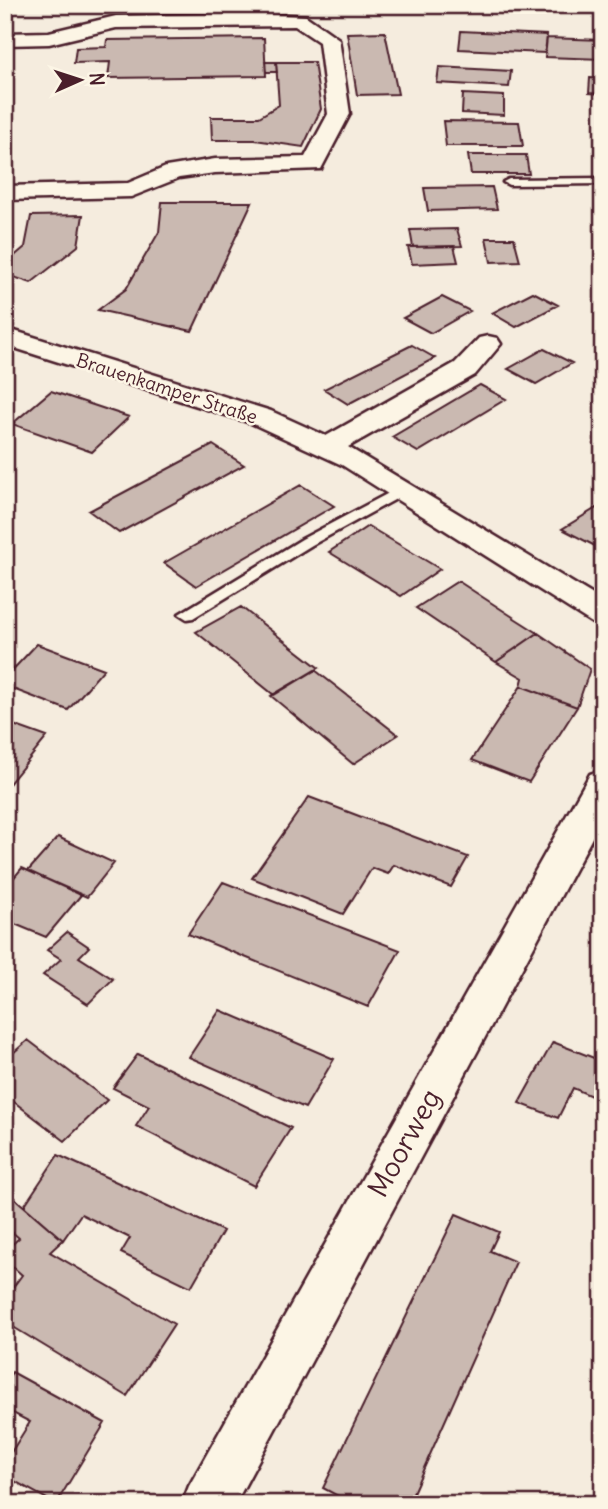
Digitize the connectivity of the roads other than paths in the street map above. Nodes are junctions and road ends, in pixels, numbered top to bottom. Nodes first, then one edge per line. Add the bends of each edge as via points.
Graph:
1 (5, 39) edge
2 (603, 181) edge
3 (509, 182) dead end
4 (5, 193) edge
5 (5, 336) edge
6 (488, 344) dead end
7 (327, 447) junction
8 (402, 490) junction
9 (187, 614) dead end
10 (603, 615) edge
11 (603, 783) edge
12 (207, 1504) edge

1 - 4 street via 48,38 116,22 299,20 329,39 340,114 313,164 205,167 174,172 131,190
2 - 3 lane
5 - 7 street, Brauenkamper Straße via 261,417
6 - 7 street via 466,369
7 - 8 street, Brauenkamper Straße
8 - 9 lane
8 - 10 street, Brauenkamper Straße
11 - 12 street, Moorweg

